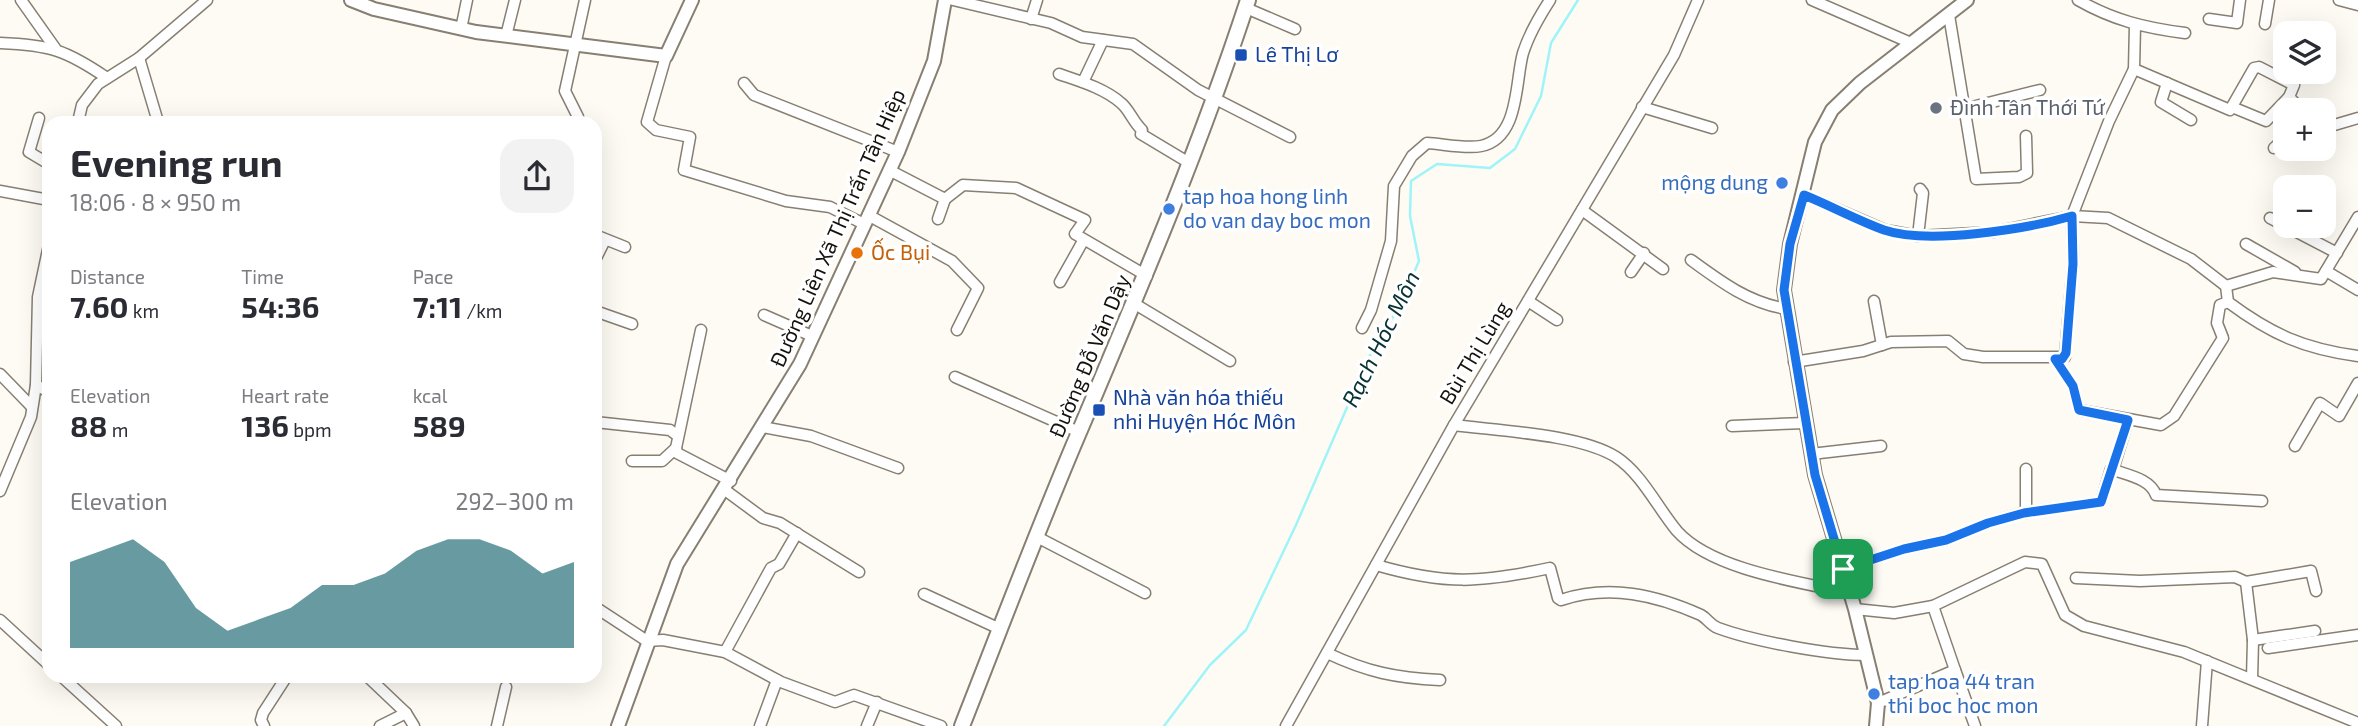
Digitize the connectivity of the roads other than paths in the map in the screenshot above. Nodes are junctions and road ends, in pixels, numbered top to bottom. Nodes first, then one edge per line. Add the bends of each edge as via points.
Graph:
1 (20, 0) edge
2 (207, 0) edge
3 (351, 0) edge
4 (467, 0) edge
5 (515, 0) edge
6 (585, 0) edge
7 (692, 0) edge
8 (945, 0) edge
9 (953, 0) edge
10 (1037, 0) edge
11 (1550, 0) edge
12 (1698, 0) edge
13 (1812, 0) edge
14 (1967, 0) edge
15 (2078, 0) edge
16 (2240, 0) edge
17 (2269, 0) edge
18 (2339, 0) edge
19 (375, 4) edge
20 (1247, 4) edge
21 (2358, 5) edge
22 (1949, 15) junction
23 (1031, 19) junction
24 (2209, 19) dead end
25 (2265, 24) dead end
26 (2135, 25) junction
27 (461, 29) junction
28 (1295, 29) dead end
29 (2185, 33) dead end
30 (506, 36) junction
31 (1102, 40) junction
32 (0, 43) edge
33 (1911, 43) junction
34 (577, 46) junction
35 (55, 48) junction
36 (666, 56) junction
37 (139, 58) junction
38 (2134, 69) junction
39 (1059, 74) dead end
40 (107, 78) junction
41 (1083, 82) junction
42 (744, 83) dead end
43 (2167, 83) junction
44 (2040, 90) dead end
45 (2289, 97) joint
46 (1216, 98) junction
47 (1642, 107) junction
48 (2232, 107) junction
49 (1964, 109) junction
50 (79, 116) edge
51 (156, 116) edge
52 (578, 116) edge
53 (39, 118) dead end
54 (2358, 118) edge
55 (2191, 120) dead end
56 (2336, 124) edge
57 (1712, 128) dead end
58 (2026, 136) dead end
59 (1290, 137) dead end
60 (898, 152) junction
61 (42, 160) edge
62 (1191, 164) junction
63 (889, 170) junction
64 (1920, 189) dead end
65 (0, 191) edge
66 (1804, 195) junction
67 (42, 199) edge
68 (945, 199) junction
69 (1582, 210) junction
70 (2072, 216) junction
71 (2358, 217) edge
72 (2270, 218) dead end
73 (938, 219) dead end
74 (866, 220) junction
75 (1918, 236) junction
76 (602, 238) edge
77 (606, 240) junction
78 (1083, 241) junction
79 (2246, 244) dead end
80 (602, 247) edge
81 (625, 247) dead end
82 (1644, 253) junction
83 (2337, 253) junction
84 (1691, 260) dead end
85 (1663, 269) dead end
86 (2326, 271) junction
87 (1631, 272) dead end
88 (2298, 274) junction
89 (1147, 276) junction
90 (1060, 282) dead end
91 (2227, 286) junction
92 (2358, 290) edge
93 (42, 294) edge
94 (1874, 300) dead end
95 (1528, 301) junction
96 (2228, 302) junction
97 (1135, 304) junction
98 (1787, 309) junction
99 (602, 313) edge
100 (38, 315) junction
101 (764, 315) dead end
102 (42, 316) edge
103 (1557, 320) dead end
104 (632, 324) dead end
105 (1362, 328) dead end
106 (701, 330) dead end
107 (957, 330) dead end
108 (812, 336) junction
109 (1882, 345) junction
110 (2358, 356) edge
111 (2055, 359) junction
112 (1230, 361) dead end
113 (1794, 362) junction
114 (0, 374) edge
115 (955, 377) dead end
116 (2358, 383) edge
117 (36, 385) junction
118 (42, 388) edge
119 (33, 407) junction
120 (2128, 420) junction
121 (602, 423) edge
122 (1805, 423) junction
123 (1454, 425) junction
124 (1732, 426) dead end
125 (762, 427) junction
126 (1079, 432) junction
127 (678, 436) junction
128 (1881, 446) dead end
129 (2295, 446) dead end
130 (676, 448) junction
131 (1811, 454) junction
132 (632, 461) dead end
133 (898, 468) dead end
134 (2025, 469) dead end
135 (2113, 470) junction
136 (728, 485) junction
137 (0, 491) edge
138 (2262, 502) dead end
139 (2026, 513) junction
140 (797, 533) junction
141 (1037, 537) junction
142 (1376, 565) junction
143 (1843, 569) junction
144 (859, 572) dead end
145 (2076, 578) dead end
146 (2246, 582) junction
147 (2316, 591) dead end
148 (1145, 593) dead end
149 (1850, 593) junction
150 (924, 594) dead end
151 (1933, 606) junction
152 (1855, 608) junction
153 (602, 612) edge
154 (0, 620) edge
155 (1000, 629) junction
156 (2315, 631) dead end
157 (2358, 635) edge
158 (2253, 640) junction
159 (647, 641) junction
160 (2268, 648) dead end
161 (725, 652) junction
162 (1327, 653) junction
163 (1866, 655) junction
164 (42, 659) edge
165 (2207, 661) junction
166 (1955, 670) junction
167 (2252, 679) junction
168 (777, 680) junction
169 (1440, 680) dead end
170 (69, 683) edge
171 (282, 683) edge
172 (375, 683) edge
173 (506, 687) dead end
174 (877, 702) junction
175 (1878, 704) junction
176 (406, 712) junction
177 (2358, 723) edge
178 (116, 726) edge
179 (264, 726) edge
180 (380, 726) edge
181 (414, 726) edge
182 (497, 726) edge
183 (618, 726) edge
184 (761, 726) edge
185 (867, 726) edge
186 (941, 726) edge
187 (962, 726) edge
188 (1286, 726) edge
189 (1876, 726) edge
190 (1976, 726) edge
191 (2202, 726) edge

1 - 35 street
2 - 37 street
3 - 19 street
4 - 27 street
5 - 30 street
6 - 34 street
7 - 36 street
8 - 60 street, Đường Liên Xã Thị Trấn Tân Hiệp via 934,61
9 - 23 street
10 - 23 street
11 - 105 street via 1523,53 1510,119 1499,135 1482,146 1427,143 1406,166 1395,186 1391,241
12 - 47 street, Bùi Thị Lùng via 1674,55
13 - 33 street
14 - 22 street
15 - 26 street
16 - 24 street via 2237,23
17 - 25 street
18 - 21 street
19 - 27 street
20 - 28 street
20 - 46 main road, Đường Đỗ Văn Dậy
22 - 33 street
22 - 49 street
23 - 31 street
26 - 29 street
26 - 38 street
27 - 30 street
30 - 34 street
31 - 41 street
31 - 46 street via 1133,44 1168,71
32 - 35 street
33 - 66 street via 1832,110 1815,142
34 - 36 street
34 - 52 street via 565,91
35 - 40 street
36 - 74 street via 647,122 656,130 690,137 684,170
37 - 40 street
37 - 51 street
38 - 43 street
38 - 70 street
39 - 41 street
40 - 50 street via 82,105
41 - 62 street via 1124,104 1141,134
42 - 60 street via 754,95
43 - 48 street via 2230,110
43 - 55 street via 2161,102
44 - 49 street
45 - 48 street via 2266,121
45 - 48 street via 2294,85 2256,67
46 - 59 street
46 - 62 main road, Đường Đỗ Văn Dậy
47 - 57 street
47 - 69 street, Bùi Thị Lùng
49 - 58 street via 1978,181 2027,173
53 - 61 street via 29,152
54 - 56 street
60 - 63 street, Đường Liên Xã Thị Trấn Tân Hiệp
62 - 89 main road, Đường Đỗ Văn Dậy
63 - 68 street
63 - 74 street, Đường Liên Xã Thị Trấn Tân Hiệp
64 - 75 street
65 - 67 street
66 - 75 street via 1885,230
66 - 98 street via 1790,244 1784,290
68 - 73 street
68 - 78 street via 963,185 1016,188 1085,220 1075,234
69 - 82 street
69 - 95 street, Bùi Thị Lùng
70 - 75 street via 1994,232
70 - 91 street via 2108,218 2191,260
70 - 111 street via 2066,353
71 - 83 street
72 - 83 street
74 - 107 street via 952,261 978,288
74 - 108 street, Đường Liên Xã Thị Trấn Tân Hiệp
76 - 77 street
77 - 80 street
77 - 81 street
78 - 89 street
78 - 90 street
79 - 88 street
82 - 85 street
82 - 87 street
83 - 86 street
84 - 98 street via 1737,292
86 - 88 street via 2315,280
86 - 92 street
88 - 91 street via 2273,272
89 - 97 main road, Đường Đỗ Văn Dậy
91 - 96 street
93 - 100 street
94 - 109 street
95 - 103 street
95 - 123 street, Bùi Thị Lùng
96 - 110 street via 2291,342
96 - 120 street via 2220,304 2217,323 2223,338 2174,416 2155,426
97 - 112 street
97 - 126 main road, Đường Đỗ Văn Dậy
98 - 113 street
99 - 104 street
100 - 102 street
100 - 117 street
101 - 108 street
106 - 127 street
108 - 125 street, Đường Liên Xã Thị Trấn Tân Hiệp
109 - 111 street via 1948,341 1964,354
109 - 113 street
111 - 120 street via 2073,386 2079,410
113 - 122 street
114 - 119 street
115 - 126 street
116 - 129 street via 2339,416 2320,403
117 - 118 street
117 - 119 street
119 - 137 street
120 - 135 street
121 - 127 street via 661,428
122 - 124 street
122 - 131 street
123 - 142 street, Bùi Thị Lùng
123 - 149 street via 1586,443 1617,457 1642,482 1678,532 1709,556
125 - 133 street via 811,436
125 - 136 street, Đường Liên Xã Thị Trấn Tân Hiệp
126 - 141 main road, Đường Đỗ Văn Dậy
127 - 130 street
128 - 131 street
130 - 132 street via 662,461
130 - 136 street
131 - 143 street
134 - 139 street
135 - 138 street via 2144,481 2156,495
135 - 139 street via 2101,502
136 - 140 street via 763,518
136 - 159 street, Đường Liên Xã Thị Trấn Tân Hiệp via 677,564
139 - 143 street
140 - 144 street
140 - 161 street via 779,564 771,568
141 - 148 street
141 - 155 main road, Đường Đỗ Văn Dậy
142 - 162 street, Bùi Thị Lùng
142 - 163 street via 1429,578 1481,581 1550,568 1561,600 1586,592 1643,594 1695,612 1722,629
143 - 149 street
145 - 146 street via 2235,577
146 - 147 street via 2311,571
146 - 158 street
149 - 152 street
150 - 155 street
151 - 152 street via 1894,613
151 - 165 street via 2025,562 2036,562 2042,564 2065,615 2084,626
151 - 166 street
152 - 163 street
153 - 159 street
154 - 164 street
155 - 187 main road, Đường Đỗ Văn Dậy
156 - 158 street
157 - 160 street
158 - 167 street
159 - 161 street
159 - 183 street, Đường Liên Xã Thị Trấn Tân Hiệp
161 - 168 street
162 - 169 street via 1392,678
162 - 188 street, Bùi Thị Lùng
163 - 175 street
165 - 167 street
165 - 191 street
166 - 175 street
166 - 190 street
167 - 177 street
168 - 174 street via 835,702 854,695
168 - 184 street
170 - 178 street
171 - 179 street via 263,713
172 - 176 street
173 - 182 street
174 - 185 street
174 - 186 street
175 - 189 street
176 - 180 street
176 - 181 street

